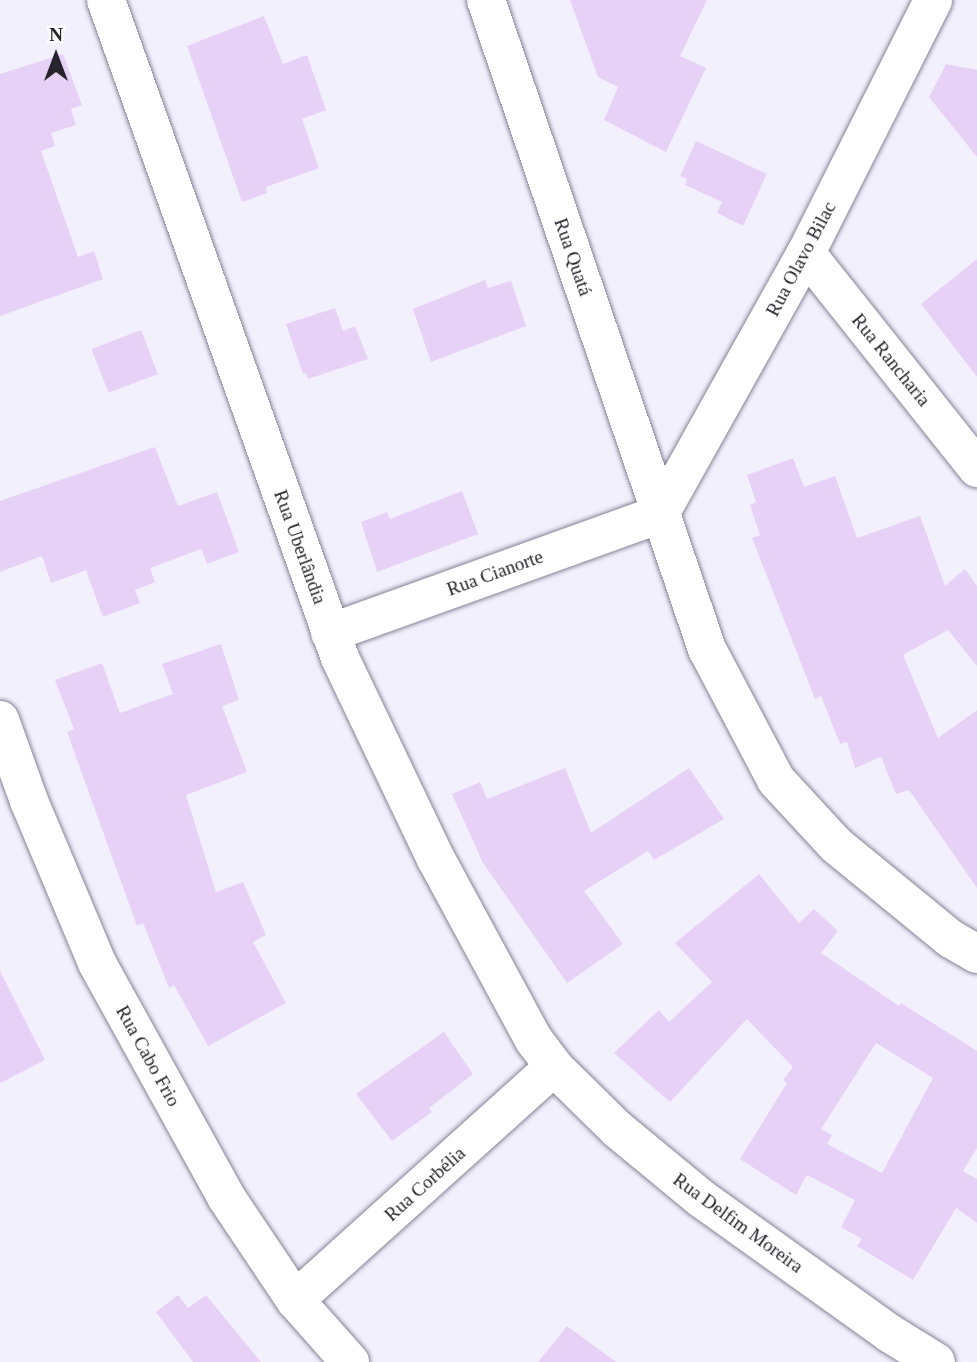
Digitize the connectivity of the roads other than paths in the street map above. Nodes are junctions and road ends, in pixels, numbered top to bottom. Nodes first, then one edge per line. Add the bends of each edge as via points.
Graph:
1 (106, 0) edge
2 (933, 0) edge
3 (492, 5) edge
4 (806, 253) junction
5 (977, 468) edge
6 (660, 514) junction
7 (330, 633) junction
8 (0, 720) edge
9 (977, 954) edge
10 (554, 1067) junction
11 (295, 1300) junction
12 (350, 1362) edge
13 (936, 1362) edge

1 - 7 street, Rua Uberlândia
2 - 4 street, Rua Olavo Bilac
3 - 6 street, Rua Quatá
4 - 5 street, Rua Rancharia
4 - 6 street, Rua Olavo Bilac
6 - 7 street, Rua Cianorte
6 - 9 street, Rua Quatá via 707,649 776,780 836,845 951,939
7 - 10 street, Rua Uberlândia via 436,859 534,1040
8 - 11 street, Rua Cabo Frio via 97,963 226,1197
10 - 11 street, Rua Corbélia
10 - 13 street, Rua Delfim Moreira via 617,1129 702,1199
11 - 12 street, Rua Cabo Frio

